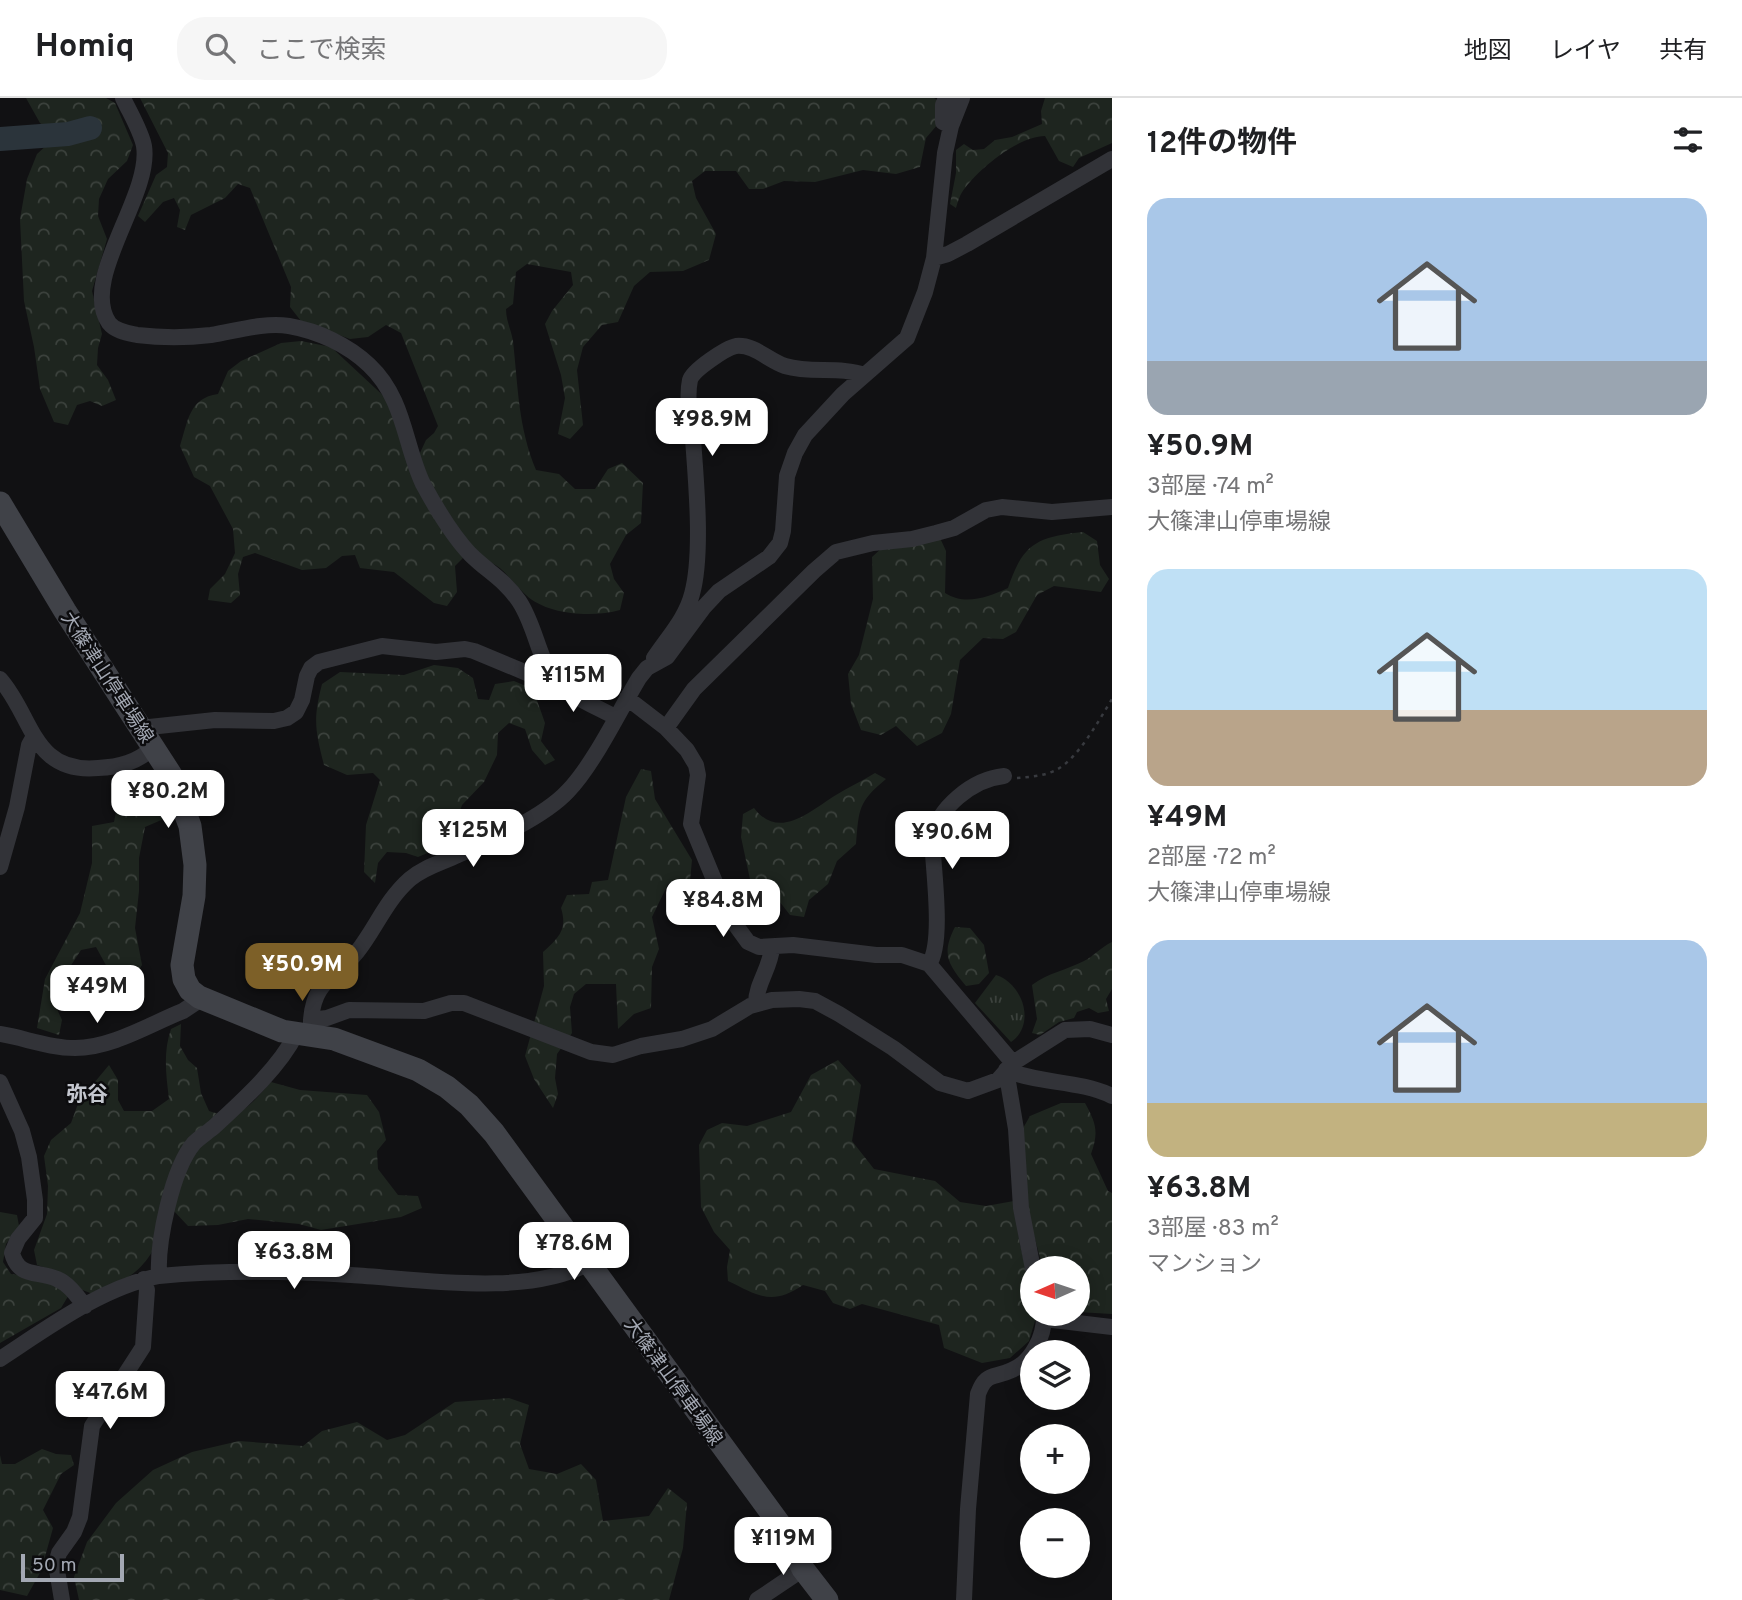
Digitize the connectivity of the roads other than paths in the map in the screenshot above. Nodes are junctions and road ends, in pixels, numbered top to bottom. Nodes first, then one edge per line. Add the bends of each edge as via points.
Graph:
1 (123, 98) edge
2 (946, 98) edge
3 (962, 98) edge
4 (951, 125) junction
5 (1112, 159) edge
6 (934, 258) junction
7 (864, 375) junction
8 (0, 503) edge
9 (1112, 508) edge
10 (647, 668) junction
11 (0, 679) edge
12 (554, 679) junction
13 (627, 698) junction
14 (615, 718) junction
15 (140, 728) junction
16 (666, 729) junction
17 (33, 738) junction
18 (153, 748) junction
19 (1004, 776) road end
20 (0, 867) edge
21 (772, 947) junction
22 (929, 964) junction
23 (200, 997) junction
24 (756, 1003) junction
25 (306, 1029) junction
26 (0, 1034) edge
27 (1112, 1035) edge
28 (1010, 1067) junction
29 (0, 1082) edge
30 (1112, 1096) edge
31 (1030, 1256) edge
32 (587, 1264) junction
33 (151, 1277) junction
34 (85, 1306) junction
35 (1090, 1323) edge
36 (1042, 1326) edge
37 (1112, 1326) edge
38 (0, 1359) edge
39 (803, 1569) junction
40 (62, 1600) edge
41 (757, 1600) edge
42 (827, 1600) edge
43 (964, 1600) edge

1 - 12 street via 144,145 144,158 124,225 104,271 104,310 110,324 124,333 174,338 289,326 348,348 370,366 389,392 432,501 469,553 502,579 520,601
2 - 4 street via 943,122
3 - 4 street
4 - 6 street
5 - 6 street via 968,244
6 - 7 street via 906,338
7 - 10 street via 805,435 795,453 787,476 783,531 774,550 719,592 667,657
7 - 10 street via 785,366 739,346 727,349 691,378 696,483 692,593 677,625
8 - 15 main road, 大篠津山停車場線
9 - 16 street via 1052,512 1002,507 986,510 954,528 836,552 694,689
10 - 13 street
11 - 17 street
12 - 14 street
12 - 15 street via 534,676 474,651 382,646 311,668 296,712 287,718
13 - 14 street
13 - 16 street
14 - 25 street via 582,774 549,807 411,878 383,909 355,954 321,985
15 - 18 main road, 大篠津山停車場線
16 - 21 street via 696,765 691,824 729,916 748,942
17 - 18 street via 61,762 76,768 119,767
17 - 20 street
18 - 23 main road, 大篠津山停車場線 via 171,775 190,826 194,896 182,965 190,990
19 - 22 street via 984,779 940,815 934,826 937,929
21 - 22 street via 902,955
21 - 24 street
22 - 28 street
23 - 25 main road, 大篠津山停車場線 via 282,1031
23 - 26 street via 183,1011 93,1046 51,1046
24 - 25 street via 696,1035 613,1055 591,1052 464,1003 424,1010 349,1010
24 - 28 street via 815,1002 951,1088 980,1088 998,1080
25 - 32 main road, 大篠津山停車場線 via 418,1070 469,1105
25 - 33 street via 251,1093 195,1142 183,1160
27 - 28 street via 1090,1029 1065,1030
28 - 30 street via 1022,1077 1079,1085
28 - 31 street via 1021,1208
29 - 34 street via 22,1130 35,1200 35,1218 12,1253 15,1263 24,1271 57,1279
32 - 33 street via 571,1272 527,1280 478,1283 274,1272
32 - 39 main road, 大篠津山停車場線 via 781,1525
33 - 34 street
33 - 40 street via 143,1347 92,1426 80,1517 56,1564
34 - 38 street
35 - 37 street
36 - 43 street via 1040,1339 1024,1362 989,1377 978,1394
39 - 41 street
39 - 42 main road, 大篠津山停車場線

